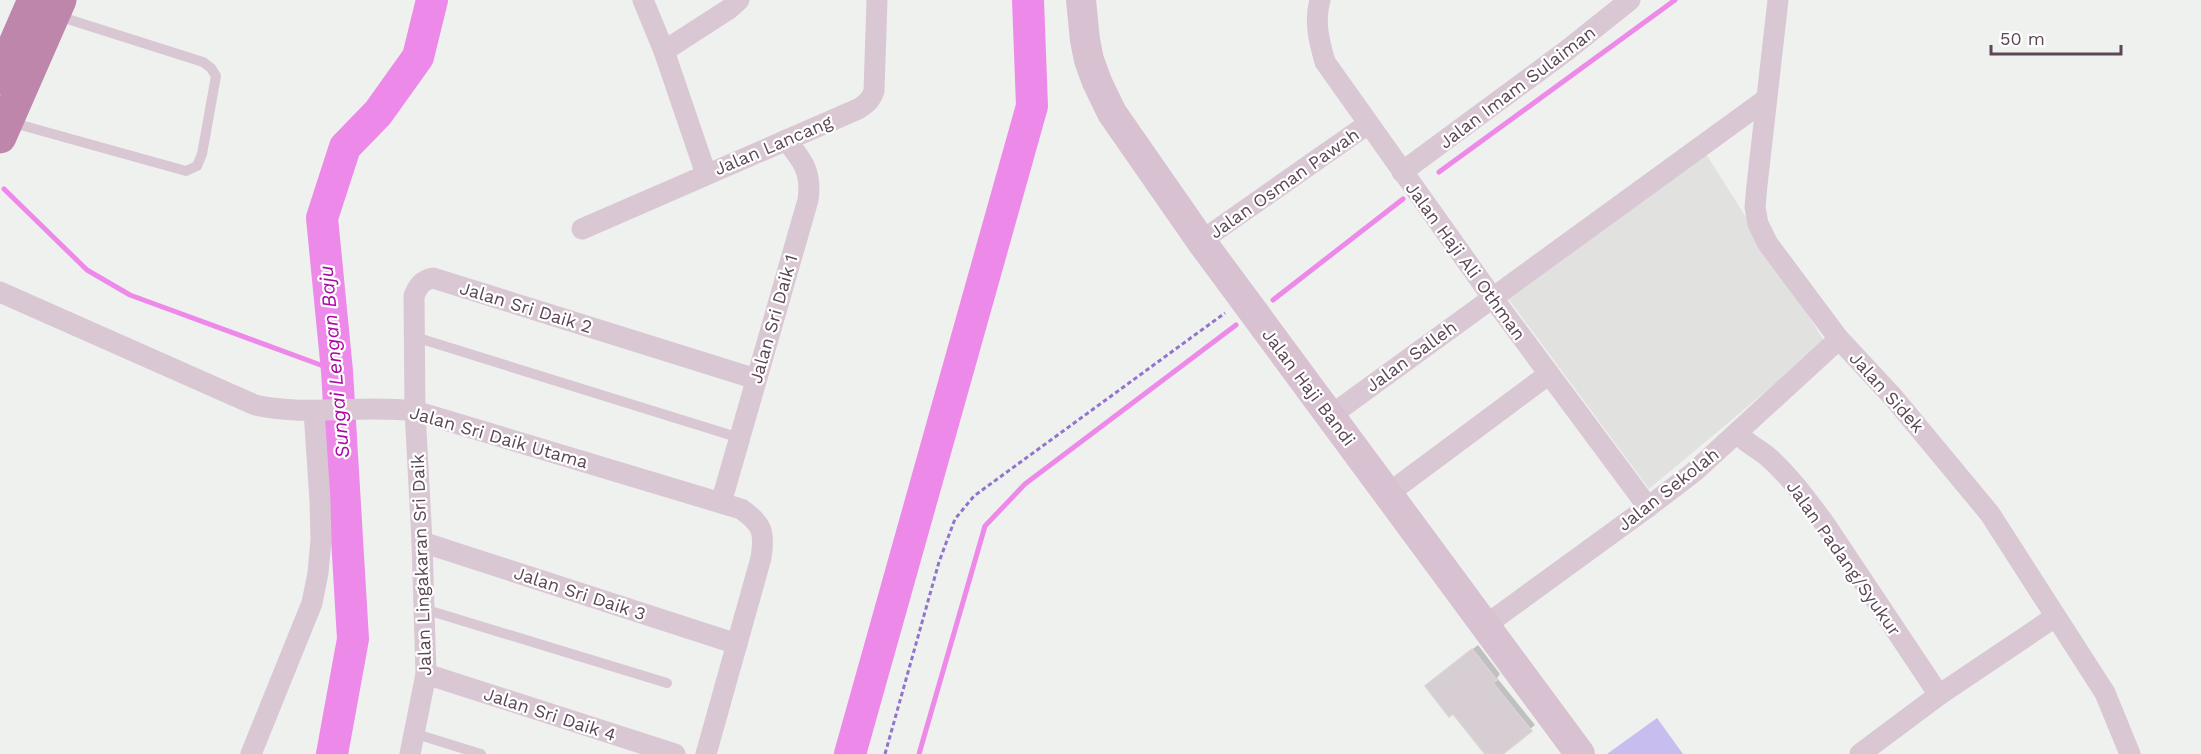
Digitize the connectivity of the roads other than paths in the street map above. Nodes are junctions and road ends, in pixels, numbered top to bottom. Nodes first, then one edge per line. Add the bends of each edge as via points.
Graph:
1 (643, 0) edge
2 (739, 0) edge
3 (877, 0) edge
4 (1081, 0) edge
5 (1320, 0) edge
6 (1630, 0) edge
7 (1778, 0) edge
8 (49, 5) edge
9 (664, 51) junction
10 (0, 78) edge
11 (1765, 100) junction
12 (1368, 124) junction
13 (3, 129) edge
14 (786, 140) junction
15 (1402, 172) junction
16 (706, 174) junction
17 (582, 229) dead end
18 (1201, 241) junction
19 (0, 292) edge
20 (1492, 297) junction
21 (415, 337) junction
22 (1839, 339) junction
23 (1549, 374) junction
24 (756, 379) junction
25 (320, 410) junction
26 (415, 411) junction
27 (1330, 416) junction
28 (1737, 434) junction
29 (740, 438) junction
30 (1389, 493) junction
31 (721, 503) junction
32 (1648, 507) junction
33 (422, 542) junction
34 (424, 609) junction
35 (2055, 617) junction
36 (1486, 625) junction
37 (737, 644) junction
38 (426, 674) junction
39 (667, 682) dead end
40 (1939, 695) junction
41 (413, 733) junction
42 (251, 754) edge
43 (410, 754) edge
44 (480, 754) edge
45 (675, 754) edge
46 (706, 754) edge
47 (1580, 754) edge
48 (1860, 754) edge
49 (2130, 754) edge

1 - 9 street
2 - 9 street
3 - 14 street, Jalan Lancang via 872,98 858,110
4 - 18 street, Jalan Haji Bandi via 1085,40 1097,82 1112,113
5 - 12 street, Jalan Haji Ali Othman via 1317,34 1325,62
6 - 15 street, Jalan Imam Sulaiman
7 - 11 street, Jalan Sidek
8 - 10 highway
8 - 13 highway
8 - 13 lane via 211,68 216,76 202,154 197,166 186,171
9 - 16 street
11 - 20 street, Jalan Salleh
11 - 22 street, Jalan Sidek via 1755,207 1758,224 1768,244
12 - 15 street, Jalan Haji Ali Othman
12 - 18 street, Jalan Osman Pawah
14 - 16 street, Jalan Lancang
14 - 24 street, Jalan Sri Daik 1 via 807,170 808,200
15 - 20 street, Jalan Haji Ali Othman
16 - 17 street, Jalan Lancang
18 - 27 street, Jalan Haji Bandi
19 - 25 street, Jalan Sri Daik Utama via 255,405 277,410
20 - 23 street, Jalan Haji Ali Othman
20 - 27 street, Jalan Salleh
21 - 24 street, Jalan Sri Daik 2 via 414,296 418,286 433,278
21 - 26 street, Jalan Sri Daik 2
21 - 29 lane
22 - 28 street, Jalan Sekolah
22 - 35 street, Jalan Sidek via 1990,514
23 - 30 street
23 - 32 street, Jalan Haji Ali Othman
24 - 29 street, Jalan Sri Daik 1
25 - 26 street, Jalan Sri Daik Utama
25 - 42 street via 321,540 312,603
26 - 31 street, Jalan Sri Daik Utama
26 - 33 street, Jalan Lingakaran Sri Daik
27 - 30 street, Jalan Haji Bandi
28 - 32 street, Jalan Sekolah
28 - 40 street, Jalan Padang/Syukur via 1767,457 1805,498
29 - 31 street, Jalan Sri Daik 1
30 - 36 street, Jalan Haji Bandi
31 - 37 street, Jalan Sri Daik Utama via 741,509 763,533 761,558
32 - 36 street, Jalan Sekolah
33 - 34 street, Jalan Lingakaran Sri Daik
33 - 37 street, Jalan Sri Daik 3
34 - 38 street, Jalan Lingakaran Sri Daik
34 - 39 lane
35 - 40 street
35 - 49 street, Jalan Sidek via 2105,693
36 - 47 street, Jalan Haji Bandi
37 - 46 street
38 - 41 street, Jalan Lingakaran Sri Daik
38 - 45 street, Jalan Sri Daik 4
40 - 48 street
41 - 43 street, Jalan Lingakaran Sri Daik
41 - 44 lane

